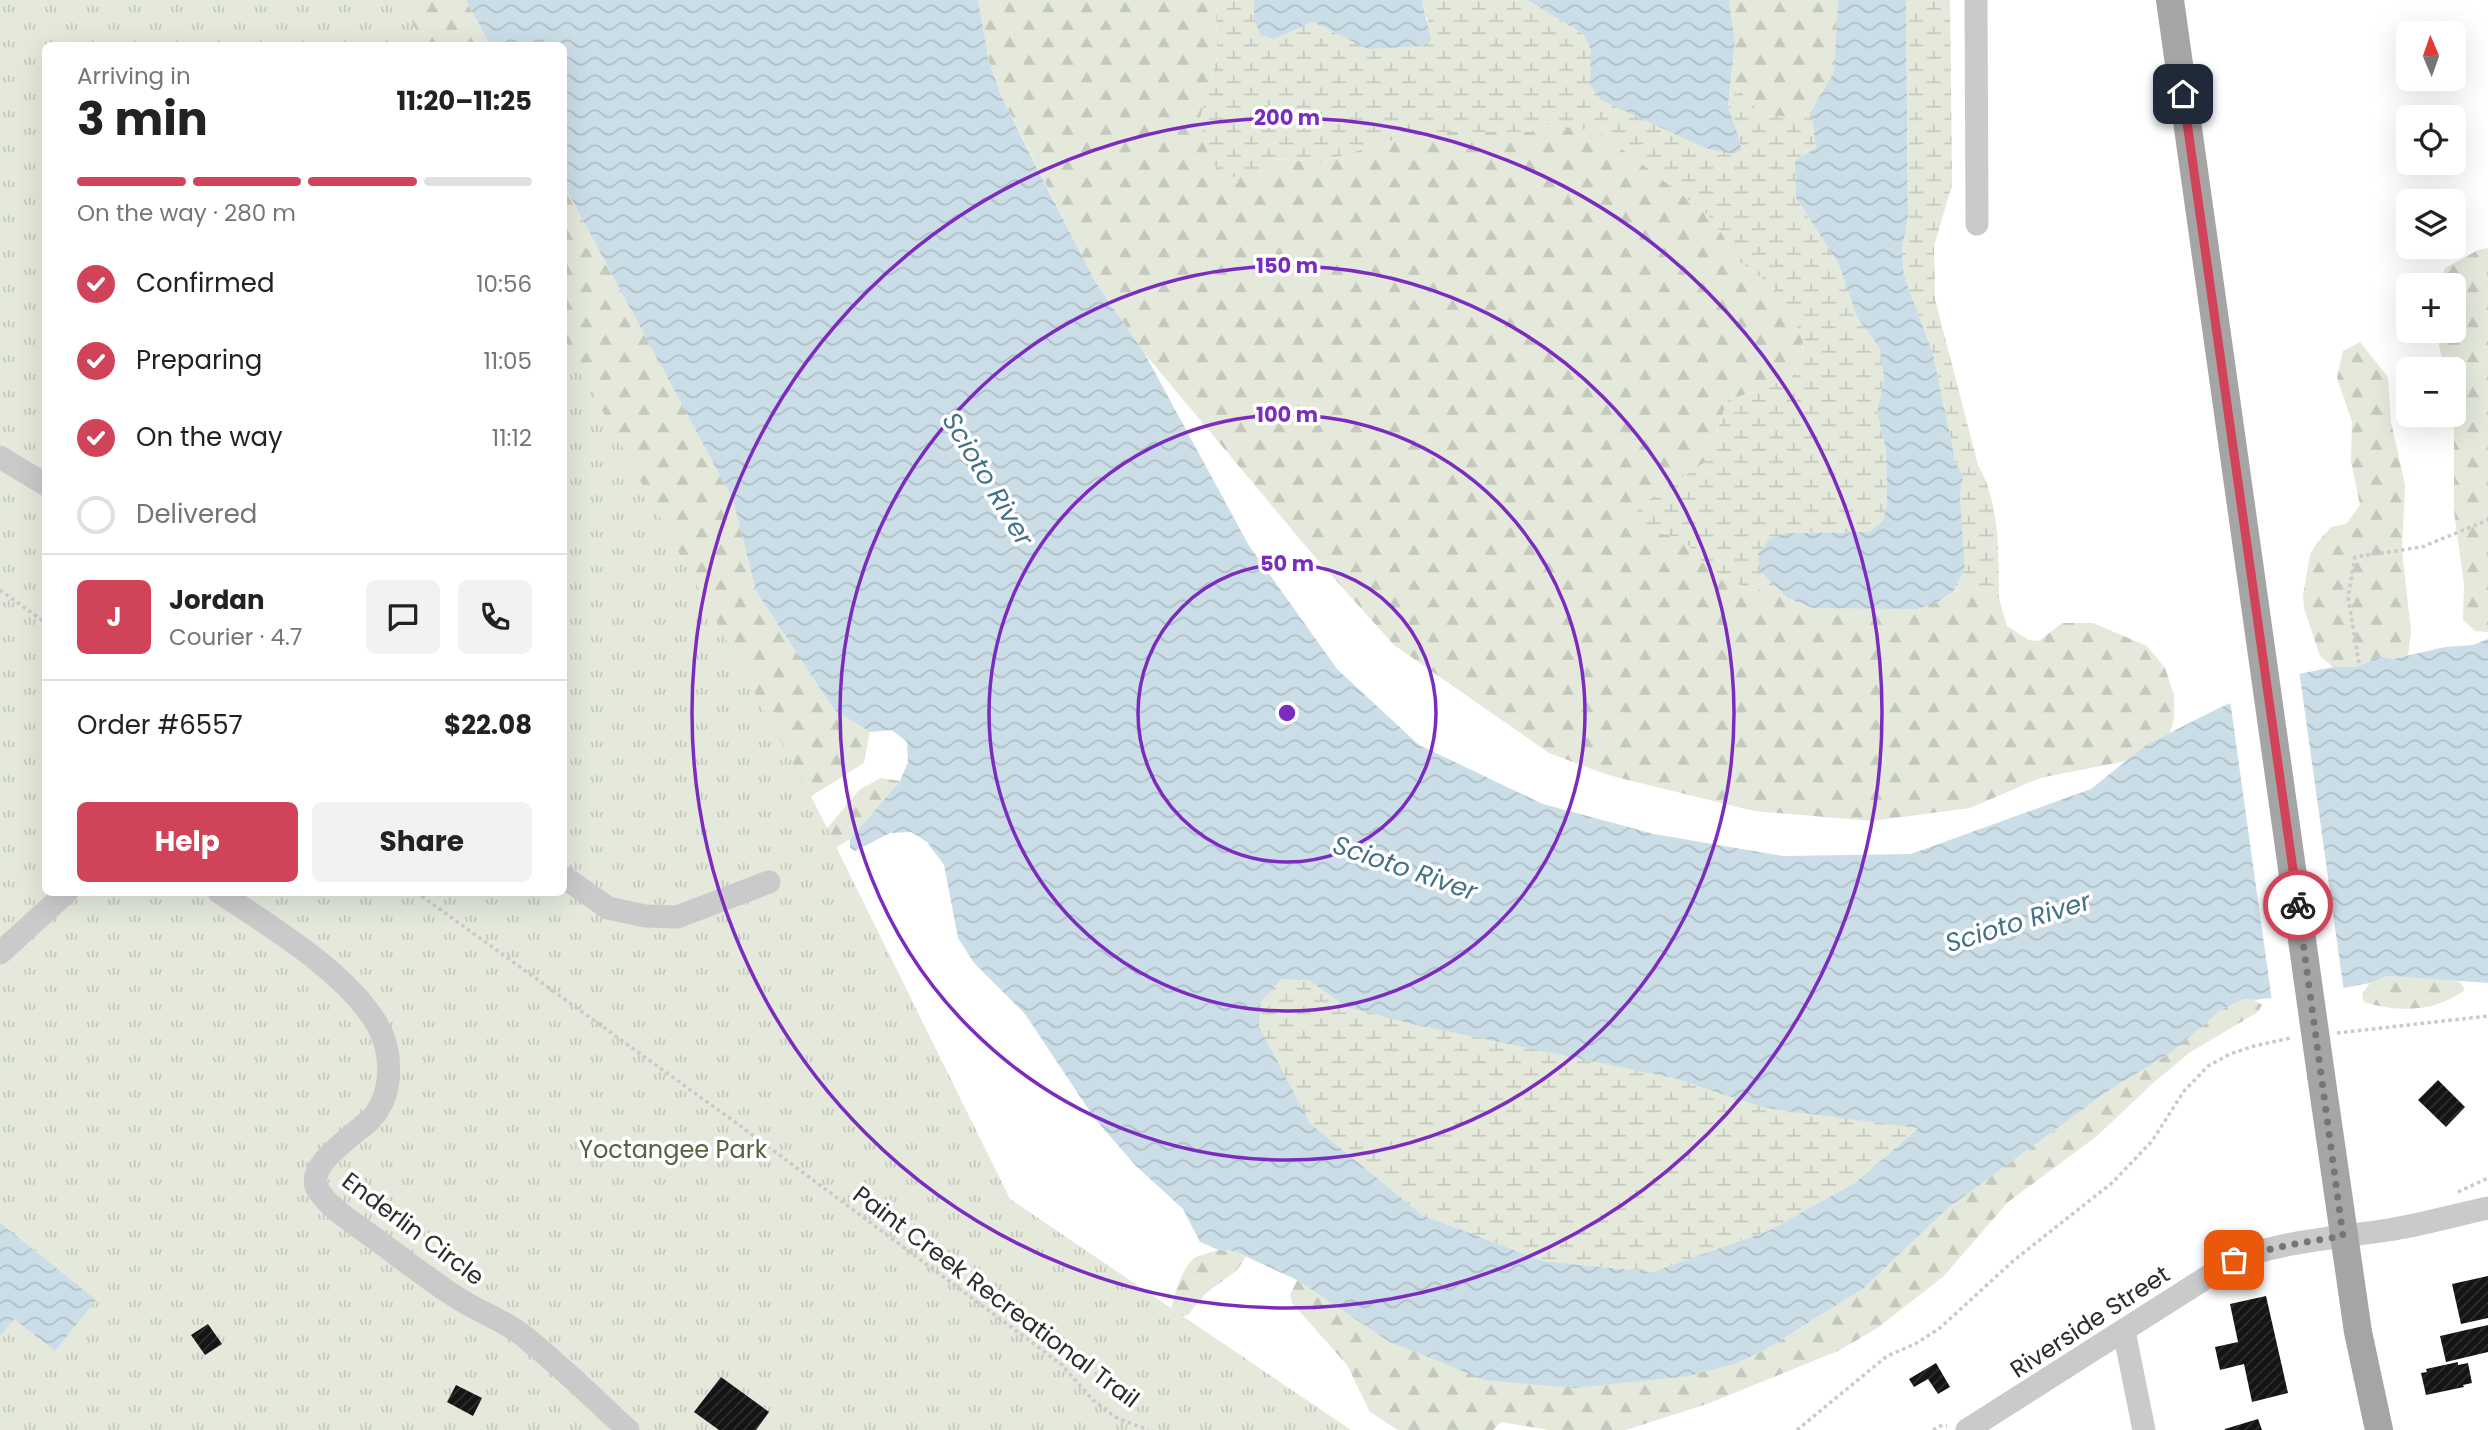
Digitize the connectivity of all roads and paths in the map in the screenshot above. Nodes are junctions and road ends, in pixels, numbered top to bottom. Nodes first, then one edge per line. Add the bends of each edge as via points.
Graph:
1 (1976, 0) edge
2 (2170, 0) edge
3 (1977, 225) dead end
4 (0, 457) edge
5 (42, 483) edge
6 (2488, 520) edge
7 (0, 590) edge
8 (42, 620) edge
9 (2359, 663) dead end
10 (567, 879) edge
11 (769, 882) dead end
12 (62, 896) edge
13 (225, 896) edge
14 (422, 896) edge
15 (0, 953) edge
16 (2488, 1016) edge
17 (2332, 1034) dead end
18 (2293, 1038) dead end
19 (2488, 1208) edge
20 (2343, 1236) junction
21 (2124, 1331) junction
22 (628, 1430) edge
23 (1148, 1430) edge
24 (1797, 1430) edge
25 (1967, 1430) edge
26 (2144, 1430) edge
27 (2379, 1430) edge

1 - 3 street
2 - 20 main road, bridge
4 - 5 street
6 - 9 path via 2422,547 2355,557 2348,597
7 - 8 path
10 - 11 street via 608,908 677,917
12 - 15 street
13 - 22 street, Enderlin Circle via 329,972 360,1001 387,1047 385,1095 373,1117 324,1160 315,1176 317,1188 347,1218 456,1297 519,1333
14 - 23 path, Paint Creek Recreational Trail via 1062,1365 1115,1417
16 - 17 path
18 - 24 path via 2254,1046 2208,1066 2183,1091 2152,1141 2113,1182 2013,1261 1940,1328 1887,1356
19 - 20 street, Riverside Street
20 - 21 street, Riverside Street via 2234,1260
20 - 27 main road
21 - 25 street, Riverside Street
21 - 26 street

